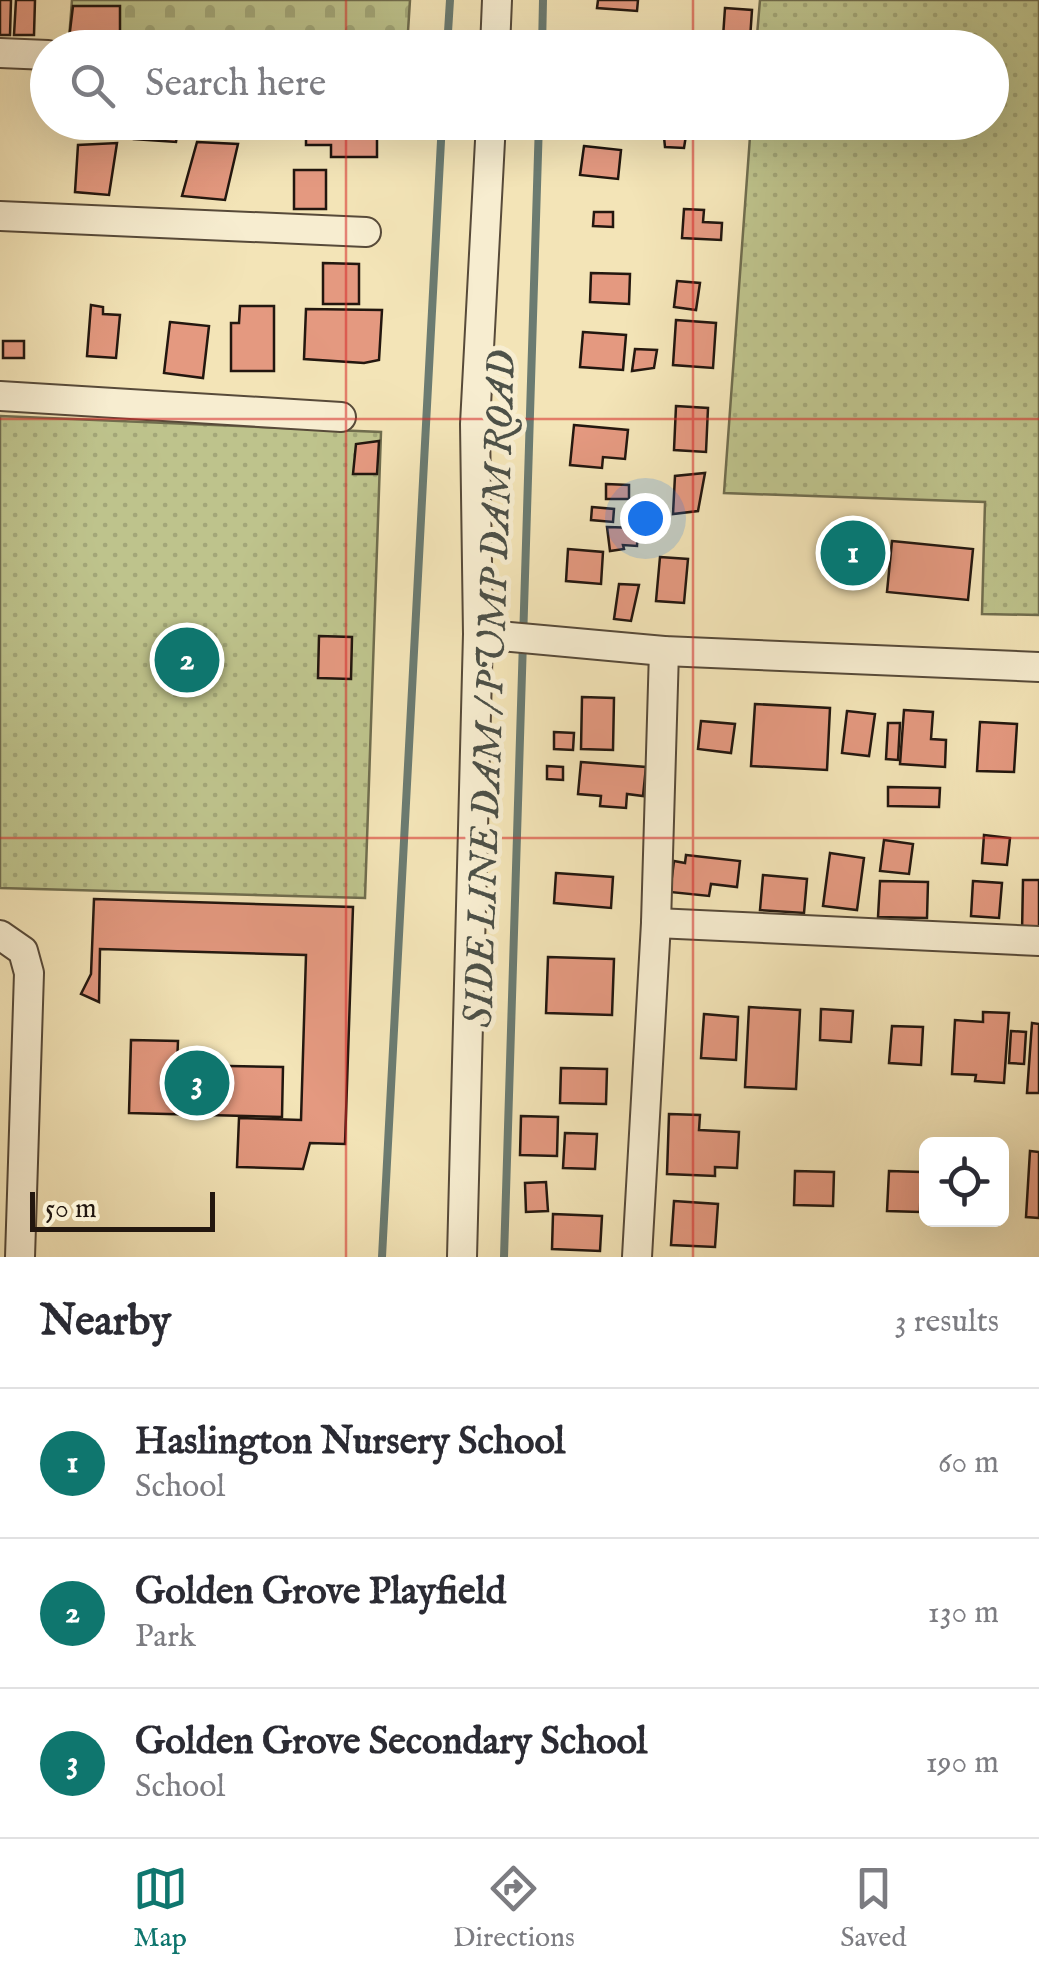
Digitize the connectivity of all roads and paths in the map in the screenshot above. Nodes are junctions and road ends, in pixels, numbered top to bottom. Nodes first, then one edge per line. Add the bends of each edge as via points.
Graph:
1 (498, 0) edge
2 (496, 30) edge
3 (0, 53) edge
4 (30, 55) edge
5 (490, 140) edge
6 (0, 216) edge
7 (366, 232) dead end
8 (0, 396) edge
9 (341, 417) dead end
10 (478, 634) junction
11 (664, 651) junction
12 (1039, 667) edge
13 (656, 923) junction
14 (0, 935) edge
15 (1039, 940) edge
16 (20, 1257) edge
17 (462, 1257) edge
18 (638, 1257) edge

1 - 2 street
3 - 4 street
5 - 10 street via 475,424
6 - 7 street
8 - 9 street
10 - 11 street
10 - 17 street
11 - 12 street
11 - 13 street
13 - 15 street
13 - 18 street
14 - 16 street via 22,951 28,974

